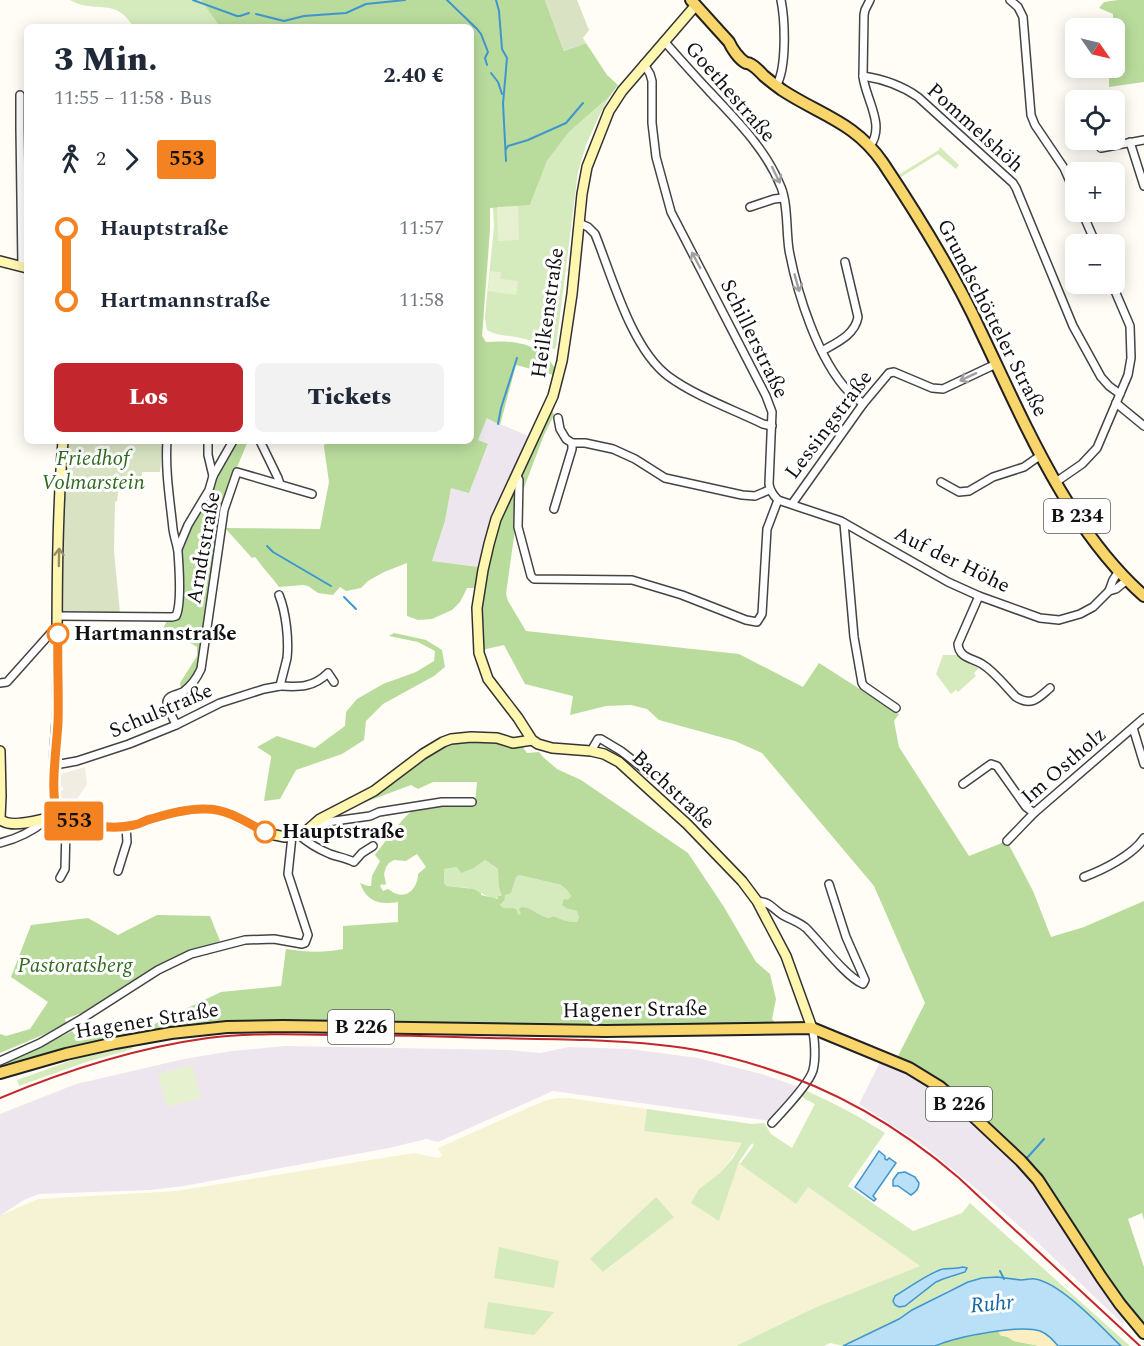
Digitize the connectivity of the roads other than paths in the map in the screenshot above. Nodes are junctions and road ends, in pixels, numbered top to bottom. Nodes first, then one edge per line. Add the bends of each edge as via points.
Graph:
1 (781, 0) edge
2 (870, 0) edge
3 (1010, 0) edge
4 (694, 2) edge
5 (664, 41) junction
6 (644, 64) junction
7 (863, 76) junction
8 (776, 86) junction
9 (20, 95) dead end
10 (1144, 140) edge
11 (1130, 142) junction
12 (1125, 143) edge
13 (870, 146) junction
14 (1065, 172) edge
15 (1144, 186) edge
16 (783, 198) junction
17 (750, 207) dead end
18 (579, 223) junction
19 (24, 250) edge
20 (0, 261) edge
21 (845, 262) dead end
22 (24, 267) edge
23 (1116, 294) edge
24 (822, 351) junction
25 (996, 364) junction
26 (1120, 394) junction
27 (1116, 403) junction
28 (863, 404) junction
29 (558, 418) dead end
30 (772, 426) junction
31 (1144, 426) edge
32 (572, 443) junction
33 (63, 444) edge
34 (167, 444) edge
35 (208, 444) edge
36 (231, 444) edge
37 (261, 444) edge
38 (1041, 455) junction
39 (213, 476) junction
40 (517, 476) junction
41 (941, 482) dead end
42 (1056, 482) junction
43 (280, 484) junction
44 (770, 490) junction
45 (312, 494) dead end
46 (778, 500) junction
47 (792, 504) junction
48 (554, 508) dead end
49 (844, 523) junction
50 (178, 549) junction
51 (1119, 571) junction
52 (1127, 580) junction
53 (1109, 591) junction
54 (279, 595) dead end
55 (979, 596) junction
56 (1144, 596) edge
57 (57, 621) junction
58 (334, 682) dead end
59 (0, 683) edge
60 (279, 686) junction
61 (1050, 688) dead end
62 (896, 708) dead end
63 (1144, 718) edge
64 (176, 725) junction
65 (1133, 728) junction
66 (532, 740) junction
67 (591, 750) junction
68 (0, 752) edge
69 (1144, 764) edge
70 (55, 765) junction
71 (662, 782) dead end
72 (963, 784) dead end
73 (472, 802) dead end
74 (1034, 813) junction
75 (62, 816) junction
76 (47, 819) junction
77 (3, 824) edge
78 (126, 826) junction
79 (310, 829) junction
80 (296, 835) junction
81 (1144, 837) edge
82 (1007, 841) dead end
83 (0, 843) edge
84 (373, 846) dead end
85 (118, 871) dead end
86 (1084, 877) dead end
87 (60, 878) dead end
88 (829, 884) dead end
89 (757, 902) junction
90 (812, 1028) junction
91 (0, 1061) edge
92 (0, 1073) edge
93 (772, 1123) dead end
94 (1144, 1333) edge

1 - 8 street via 784,39 781,77
2 - 7 street via 864,15
3 - 14 street via 1023,17 1031,115
4 - 5 street, Heilkenstraße
4 - 8 main road, Grundschötteler Straße / B 234 via 744,61
5 - 6 street, Heilkenstraße
5 -> 16 street, Goethestraße via 750,136 772,167
6 - 18 street, Heilkenstraße via 613,105 596,140 587,167
30 -> 6 street, Schillerstraße via 766,396 671,212 656,157 651,74
7 - 13 street via 875,123
7 - 26 street, Pommelshöh via 906,89 918,97 1013,183 1073,326 1101,377
8 - 13 main road, Grundschötteler Straße / B 234 via 848,127
9 - 19 street
10 - 11 street
11 - 12 street
11 - 15 street
13 - 25 main road, Grundschötteler Straße / B 234 via 937,250
16 - 17 street
16 -> 24 street, Goethestraße via 797,284
18 - 30 street via 595,234 633,330 649,357 667,375 691,389
18 - 40 street, Heilkenstraße via 561,368 553,396
20 - 22 street
21 - 24 street via 858,321 846,337
23 - 26 street via 1131,334 1128,375
24 - 28 street, Goethestraße via 849,391
25 -> 28 street, Lessingstraße via 943,389 891,372
25 - 38 main road, Grundschötteler Straße / B 234
26 - 27 street
27 - 31 street
27 - 42 street via 1097,448
28 - 47 street, Lessingstraße
29 - 32 street via 560,429
30 - 44 street, Schillerstraße
32 - 44 street via 613,449 666,478 742,495 755,496
32 - 48 street
57 -> 33 street
34 - 50 street via 167,481
35 - 39 street
36 - 39 street
37 - 43 street
38 - 41 street via 1024,467 993,477 969,491 959,492
38 - 42 main road, Grundschötteler Straße / B 234
39 - 50 street
40 - 46 street via 518,527 534,579 632,580 758,622 762,614 767,529
40 - 66 street, Heilkenstraße via 496,519 489,544 477,608 478,640 488,679
42 - 51 main road, Grundschötteler Straße / B 234
43 - 45 street, Arndtstraße
43 - 64 street, Arndtstraße via 237,472 224,510 201,669 191,685 168,700
44 - 46 street
46 - 47 street, Auf der Höhe
47 - 49 street, Auf der Höhe
49 - 55 street, Auf der Höhe via 939,578
49 - 62 street via 862,683
50 - 57 street via 176,616
51 - 52 main road, Grundschötteler Straße / B 234
51 - 53 street, Auf der Höhe
52 - 53 street, Auf der Höhe
52 - 56 main road, Grundschötteler Straße / B 234
53 - 55 street, Auf der Höhe via 1088,610 1051,620
54 - 60 street via 287,646
55 - 61 street via 958,644 961,654 982,664 1023,701 1035,700
57 - 59 street via 7,682
57 - 70 street
58 - 60 street, Schulstraße via 328,673 312,684
60 - 64 street, Schulstraße via 219,703
63 - 65 street, Im Ostholz
64 - 70 street, Schulstraße via 103,753
65 - 69 street
65 - 74 street, Im Ostholz
66 - 67 street, Bachstraße via 552,748
66 - 79 street, Bachstraße via 513,743 471,736 443,742 374,791 320,819
67 - 71 street via 601,739
67 - 89 street, Bachstraße via 619,762 687,824
68 - 77 street
70 - 75 street via 56,809
72 - 74 street via 994,764
73 - 79 street via 442,802 379,812
74 - 82 street, Im Ostholz
75 - 76 street
75 - 78 street via 95,826
75 - 87 street via 66,827 65,869
76 - 77 street
76 - 83 street
78 - 80 street via 207,809 233,815 276,836
78 - 85 street via 127,842
79 - 80 street, Bachstraße
80 - 84 street via 354,862
80 - 91 street via 288,874 307,932 305,943 246,940 191,954 40,1043
81 - 86 street via 1126,855
88 - 89 street via 863,984 803,926 767,902
89 - 90 street, Bachstraße via 786,956
90 - 92 main road, Hagener Straße / B 226 via 595,1031 227,1027 116,1043
90 - 93 street via 811,1076
90 - 94 main road, Hagener Straße / B 226 via 916,1072 972,1115 1038,1180 1107,1286

